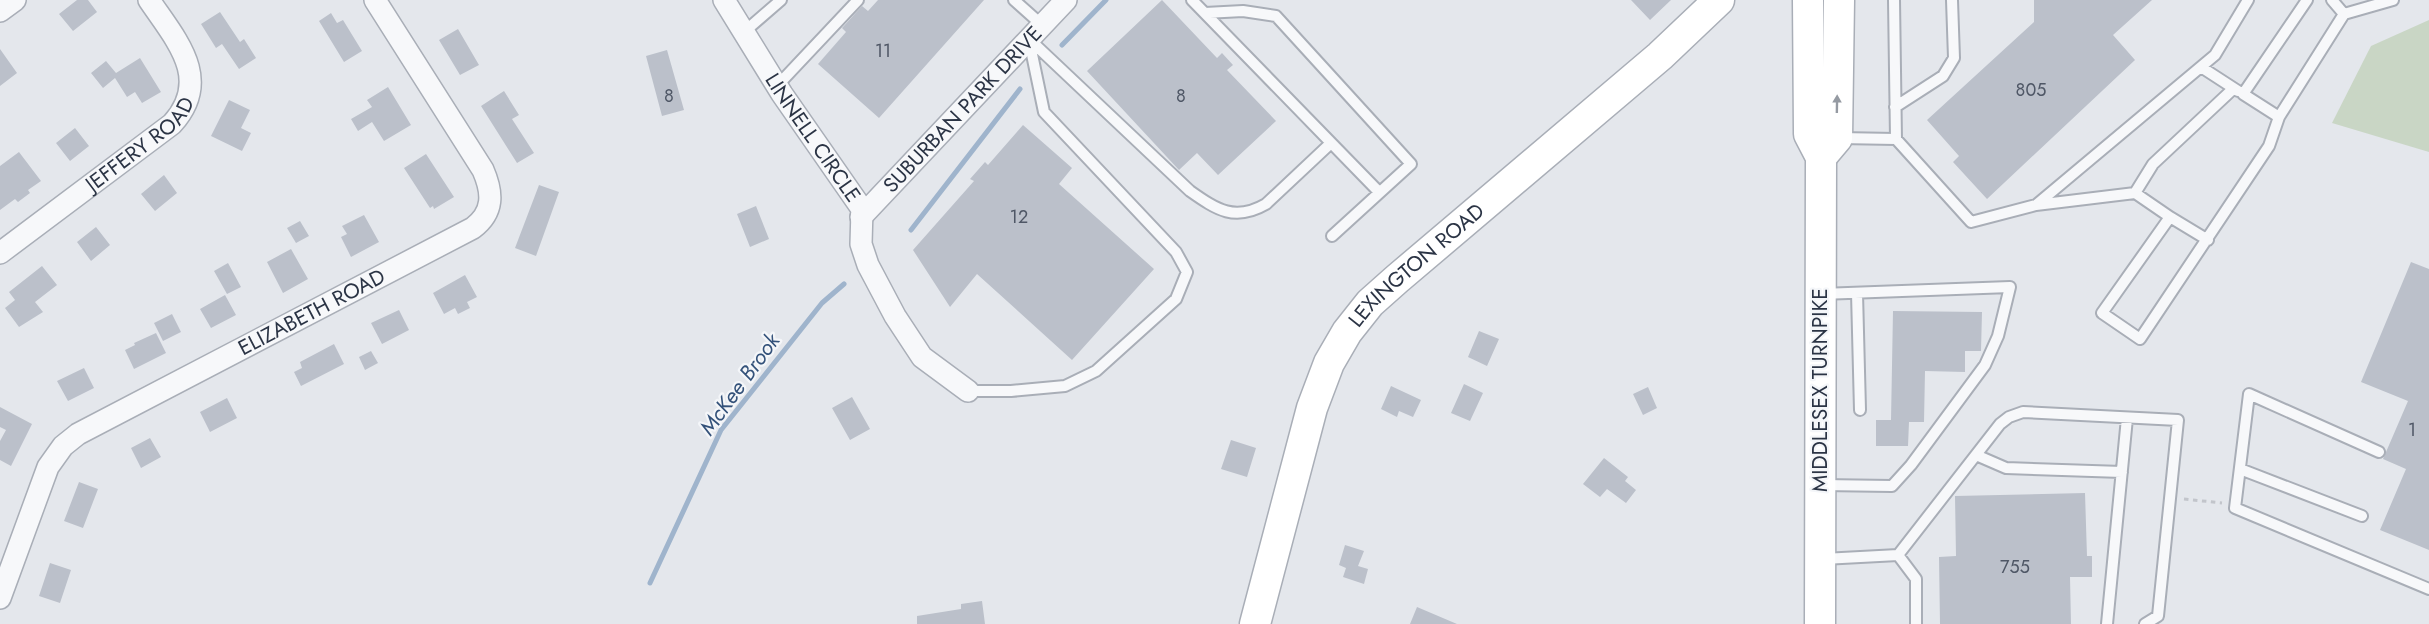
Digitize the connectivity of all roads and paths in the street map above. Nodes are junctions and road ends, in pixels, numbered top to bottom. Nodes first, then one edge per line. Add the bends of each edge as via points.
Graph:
1 (15, 0) edge
2 (149, 0) edge
3 (375, 0) edge
4 (724, 0) edge
5 (781, 0) edge
6 (858, 0) edge
7 (1014, 0) edge
8 (1066, 0) edge
9 (1192, 0) edge
10 (1719, 0) edge
11 (1785, 0) edge
12 (1839, 0) edge
13 (1894, 0) edge
14 (1952, 0) edge
15 (2248, 0) edge
16 (2307, 0) edge
17 (2332, 0) edge
18 (2393, 0) edge
19 (0, 11) edge
20 (1205, 13) junction
21 (1808, 13) edge
22 (2344, 14) junction
23 (1036, 31) junction
24 (744, 32) junction
25 (2201, 67) junction
26 (777, 86) junction
27 (2238, 91) junction
28 (1895, 107) junction
29 (2279, 117) junction
30 (1896, 139) junction
31 (1331, 144) junction
32 (1829, 147) junction
33 (1379, 192) junction
34 (2135, 193) junction
35 (2036, 206) junction
36 (861, 217) junction
37 (2170, 217) junction
38 (1332, 236) dead end
39 (2208, 240) junction
40 (0, 253) edge
41 (1857, 293) junction
42 (1821, 294) junction
43 (968, 391) joint
44 (1860, 410) dead end
45 (2127, 418) junction
46 (2379, 452) dead end
47 (1976, 455) junction
48 (2240, 469) junction
49 (2122, 472) junction
50 (1820, 485) junction
51 (2170, 497) junction
52 (2235, 502) junction
53 (2362, 516) dead end
54 (1898, 555) junction
55 (1819, 560) junction
56 (2429, 589) edge
57 (0, 598) edge
58 (1255, 624) edge
59 (1820, 624) edge
60 (1916, 624) edge
61 (2107, 624) edge
62 (2145, 624) edge

1 - 19 street
2 - 40 street, JEFFERY ROAD via 191,72 189,99 183,112
3 - 57 street, ELIZABETH ROAD via 483,170 491,199 482,221 78,434 63,446 48,467
4 - 24 street, LINNELL CIRCLE
5 - 24 lane
6 - 26 lane
7 - 23 lane
8 - 23 street, SUBURBAN PARK DRIVE
9 - 20 lane
10 - 58 street, LEXINGTON ROAD via 1660,57 1376,297 1347,332 1329,363 1312,408
11 - 21 street
32 -> 12 street, MIDDLESEX TURNPIKE
13 - 28 lane
14 - 28 lane via 1953,58 1943,76
15 - 25 lane via 2215,55
16 - 27 lane
17 - 22 lane
18 - 22 lane
20 - 31 lane
20 - 33 lane via 1243,10 1276,16 1411,164
21 - 32 street, MIDDLESEX TURNPIKE via 1809,134
22 - 29 lane
23 - 31 lane via 1190,191 1220,211 1253,212
23 - 36 street, SUBURBAN PARK DRIVE
23 - 43 lane via 1044,112 1176,252 1187,272 1176,299 1095,372 1065,386 1011,392
24 - 26 street, LINNELL CIRCLE
25 - 27 lane
25 - 35 lane
26 - 36 street, LINNELL CIRCLE via 854,196 862,209
27 - 29 lane
27 - 34 lane via 2153,164
28 - 30 lane
29 - 39 lane via 2269,146
30 - 32 lane
30 - 35 lane via 1971,222
31 - 33 lane
32 - 42 street, MIDDLESEX TURNPIKE
33 - 38 lane
34 - 35 lane
34 - 37 lane
36 - 43 street, LINNELL CIRCLE via 864,254 895,316 922,357
37 - 39 lane
37 - 39 lane via 2102,313 2140,339
41 - 42 lane
41 - 44 lane
41 - 50 lane via 2010,287 1998,336 1985,365 1892,486
42 - 50 street, MIDDLESEX TURNPIKE
45 - 47 lane via 2023,412 2000,423
45 - 49 lane
45 - 51 lane via 2178,420
46 - 48 lane via 2249,394
47 - 49 lane via 2006,468
47 - 54 lane
48 - 52 lane
48 - 53 lane
49 - 61 lane
50 - 55 street, MIDDLESEX TURNPIKE
51 - 52 path via 2219,504
51 - 62 lane via 2158,616
52 - 56 lane via 2235,508
54 - 55 lane
54 - 60 lane via 1916,579
55 - 59 street, MIDDLESEX TURNPIKE

